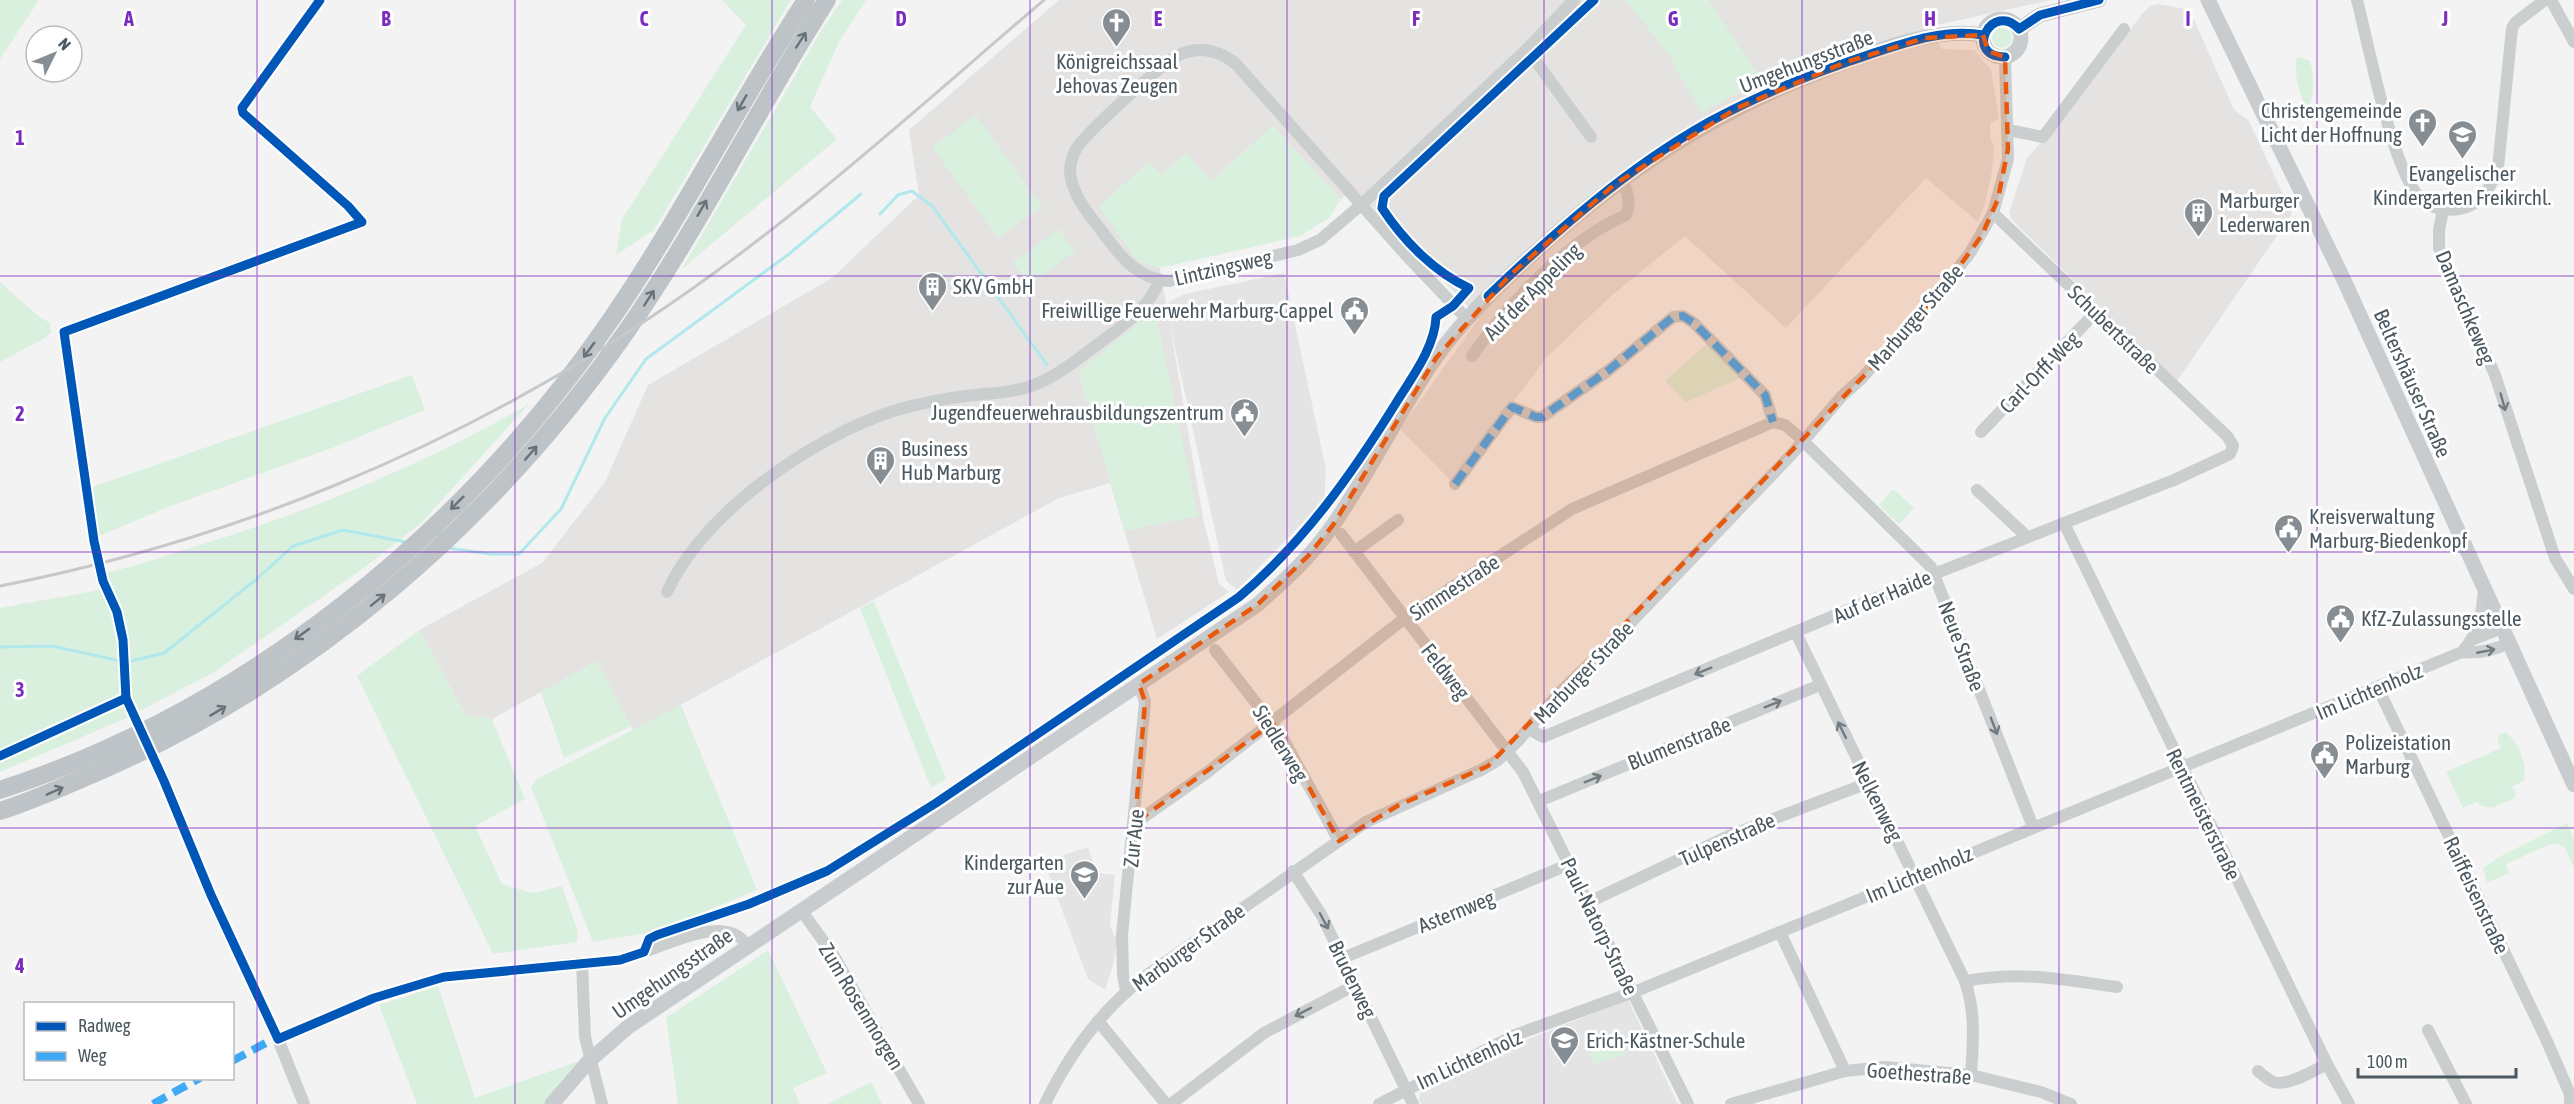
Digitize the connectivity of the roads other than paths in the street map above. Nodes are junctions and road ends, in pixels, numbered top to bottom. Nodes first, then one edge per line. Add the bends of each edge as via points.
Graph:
1 (806, 0) edge
2 (827, 0) edge
3 (1574, 0) edge
4 (2098, 0) edge
5 (2208, 0) edge
6 (2357, 0) edge
7 (2545, 0) edge
8 (2551, 0) edge
9 (2019, 29) junction
10 (2124, 29) dead end
11 (1983, 35) junction
12 (2574, 42) edge
13 (1527, 49) junction
14 (2005, 57) junction
15 (2008, 130) junction
16 (1591, 137) dead end
17 (1622, 179) junction
18 (1362, 204) junction
19 (2443, 210) junction
20 (1993, 213) junction
21 (1160, 280) junction
22 (2096, 312) junction
23 (1467, 319) junction
24 (1472, 356) dead end
25 (1773, 422) junction
26 (1981, 432) dead end
27 (1802, 441) junction
28 (2232, 446) joint
29 (1455, 484) dead end
30 (1977, 490) dead end
31 (1398, 520) dead end
32 (2064, 523) junction
33 (1341, 534) dead end
34 (2025, 538) junction
35 (1354, 552) junction
36 (1934, 574) junction
37 (2484, 588) junction
38 (2574, 589) edge
39 (666, 592) dead end
40 (1405, 618) junction
41 (2502, 628) junction
42 (1796, 633) junction
43 (2472, 640) junction
44 (2509, 644) junction
45 (1215, 650) dead end
46 (2462, 652) junction
47 (1139, 684) junction
48 (1820, 685) junction
49 (2379, 688) junction
50 (126, 698) dead end
51 (1272, 723) junction
52 (1529, 729) junction
53 (1508, 750) junction
54 (2181, 766) junction
55 (164, 781) dead end
56 (1868, 783) junction
57 (2574, 785) edge
58 (0, 790) edge
59 (1539, 801) junction
60 (0, 811) edge
61 (1135, 823) junction
62 (2033, 827) junction
63 (1339, 842) junction
64 (1570, 864) junction
65 (1293, 872) junction
66 (1916, 876) junction
67 (1589, 902) junction
68 (801, 910) junction
69 (1779, 932) junction
70 (748, 946) junction
71 (644, 952) dead end
72 (1343, 958) junction
73 (1965, 981) junction
74 (1355, 985) junction
75 (2117, 987) dead end
76 (1125, 992) junction
77 (1634, 992) junction
78 (1098, 1021) junction
79 (2428, 1030) dead end
80 (589, 1061) junction
81 (2327, 1064) junction
82 (1845, 1071) junction
83 (2258, 1071) dead end
84 (1971, 1075) junction
85 (1407, 1089) junction
86 (304, 1104) edge
87 (552, 1104) edge
88 (602, 1104) edge
89 (919, 1104) edge
90 (1045, 1104) edge
91 (1166, 1104) edge
92 (1171, 1104) edge
93 (1379, 1104) edge
94 (1413, 1104) edge
95 (1688, 1104) edge
96 (1731, 1104) edge
97 (2071, 1104) edge
98 (2349, 1104) edge
99 (2466, 1104) edge
100 (2570, 1104) edge

1 -> 58 highway via 657,249 587,354 478,482 397,559 287,645 202,700 43,776
60 -> 2 highway via 136,755 229,705 347,624 418,566 492,496 595,374 673,259
3 - 13 street
4 - 9 main road via 2040,15
5 - 37 main road, Beltershäuser Straße via 2342,276
6 - 19 street via 2396,152 2407,180 2419,198
7 - 19 street via 2512,28 2498,168 2492,184 2481,198 2463,208
8 - 12 street
9 - 11 main road via 2011,21 1999,19 1990,23
9 - 14 main road via 2018,49
10 - 15 street via 2043,137
11 - 14 main road via 1988,51
11 - 17 main road, Umgehungsstraße via 1925,38 1788,84 1707,123
13 - 16 street
13 - 18 street
14 - 15 street, Marburger Straße
15 - 20 street, Marburger Straße via 2008,159
17 - 23 main road, Umgehungsstraße via 1555,234
17 - 24 street, Auf der Appeling via 1629,197 1626,215 1576,244 1548,269
18 - 21 street, Lintzingsweg via 1311,245
18 - 21 street, Lintzingsweg via 1236,64 1217,52 1181,54 1094,128 1076,149 1070,170 1083,206 1116,250 1138,272
18 - 23 street, Lintzingsweg
19 -> 38 street, Damaschkeweg via 2439,248 2495,375 2555,558
20 - 22 street, Schubertstraße
20 - 27 street, Marburger Straße via 1946,285
21 - 39 street via 1137,315 1048,378 1013,391 940,400 894,411 856,425 792,461 748,494 695,545 682,560
22 - 26 street, Carl-Orff-Weg
22 - 28 street, Schubertstraße via 2228,437
23 - 47 main road, Umgehungsstraße via 1407,402 1334,525 1308,556 1257,605
25 - 27 street via 1785,425
25 - 29 street via 1769,403 1759,387 1694,323 1683,316 1673,317 1609,370 1542,417 1512,407
25 - 40 street, Simmestraße via 1572,509
27 - 36 street, Neue Straße via 1925,560
27 - 52 street, Marburger Straße
28 - 32 street, Auf der Haide via 2230,454 2174,480
30 - 34 street
31 - 35 street
32 - 34 street, Auf der Haide
32 - 54 street, Rentmeisterstraße
33 - 35 street, Feldweg
34 - 36 street, Auf der Haide
35 - 40 street, Feldweg
36 - 42 street, Auf der Haide
36 -> 62 street, Neue Straße
37 - 41 main road, Beltershäuser Straße
37 - 43 street, Im Lichtenholz via 2482,614
40 - 51 street, Simmestraße
40 - 53 street, Feldweg
41 - 43 street, Im Lichtenholz
41 - 44 main road, Beltershäuser Straße
42 - 48 street, Nelkenweg
42 -> 52 street, Auf der Haide via 1543,737
43 - 46 street, Im Lichtenholz
46 -> 44 street, Im Lichtenholz via 2492,650
44 - 57 main road, Beltershäuser Straße
45 - 51 street, Siedlerweg
46 - 49 street, Im Lichtenholz
47 - 61 street, Zur Aue via 1145,702
47 - 68 main road, Umgehungsstraße
56 -> 48 street, Nelkenweg
59 -> 48 street, Blumenstraße
49 - 54 street, Im Lichtenholz
49 - 100 street, Raiffeisenstraße via 2545,1037 2570,1094
50 - 55 street
51 - 61 street, Simmestraße
51 - 63 street, Siedlerweg
52 - 53 street, Marburger Straße
53 - 59 street, Paul-Natorp-Straße
53 - 63 street, Marburger Straße via 1488,766 1366,822
54 - 62 street, Im Lichtenholz
54 - 81 street, Rentmeisterstraße
56 - 66 street, Nelkenweg
56 - 67 street, Tulpenstraße via 1731,835
59 - 64 street, Paul-Natorp-Straße
61 - 76 street, Zur Aue via 1122,936
62 - 66 street, Im Lichtenholz
63 - 65 street, Marburger Straße
64 - 67 street, Paul-Natorp-Straße
64 - 72 street, Asternweg
65 -> 72 street, Bruderweg
65 - 76 street, Marburger Straße
66 - 69 street, Im Lichtenholz
66 - 73 street, Nelkenweg
67 - 77 street, Paul-Natorp-Straße
68 - 70 main road, Umgehungsstraße
68 - 89 street, Zum Rosenmorgen via 834,956
69 - 77 street, Im Lichtenholz
69 - 82 street
70 - 71 street via 736,934 721,930
70 - 80 main road, Umgehungsstraße via 628,1027
72 - 74 street, Bruderweg
73 - 75 street via 2012,975 2066,978
73 - 84 street, Nelkenweg via 1975,1025
74 - 85 street, Bruderweg
74 -> 92 street via 1264,1033
76 - 78 street, Marburger Straße
77 - 85 street, Im Lichtenholz via 1515,1035
77 - 95 street, Paul-Natorp-Straße
78 - 90 street, Marburger Straße via 1061,1072
78 - 91 street
79 - 99 street
80 - 86 street via 582,963 444,977 374,998 278,1039
80 - 87 main road, Umgehungsstraße
80 - 88 street
81 - 83 street via 2279,1083
81 - 98 street, Rentmeisterstraße
82 - 84 street, Goethestraße via 1884,1067
82 - 96 street, Goethestraße
84 - 97 street, Goethestraße via 2041,1092
85 - 93 street, Im Lichtenholz
85 - 94 street, Bruderweg

